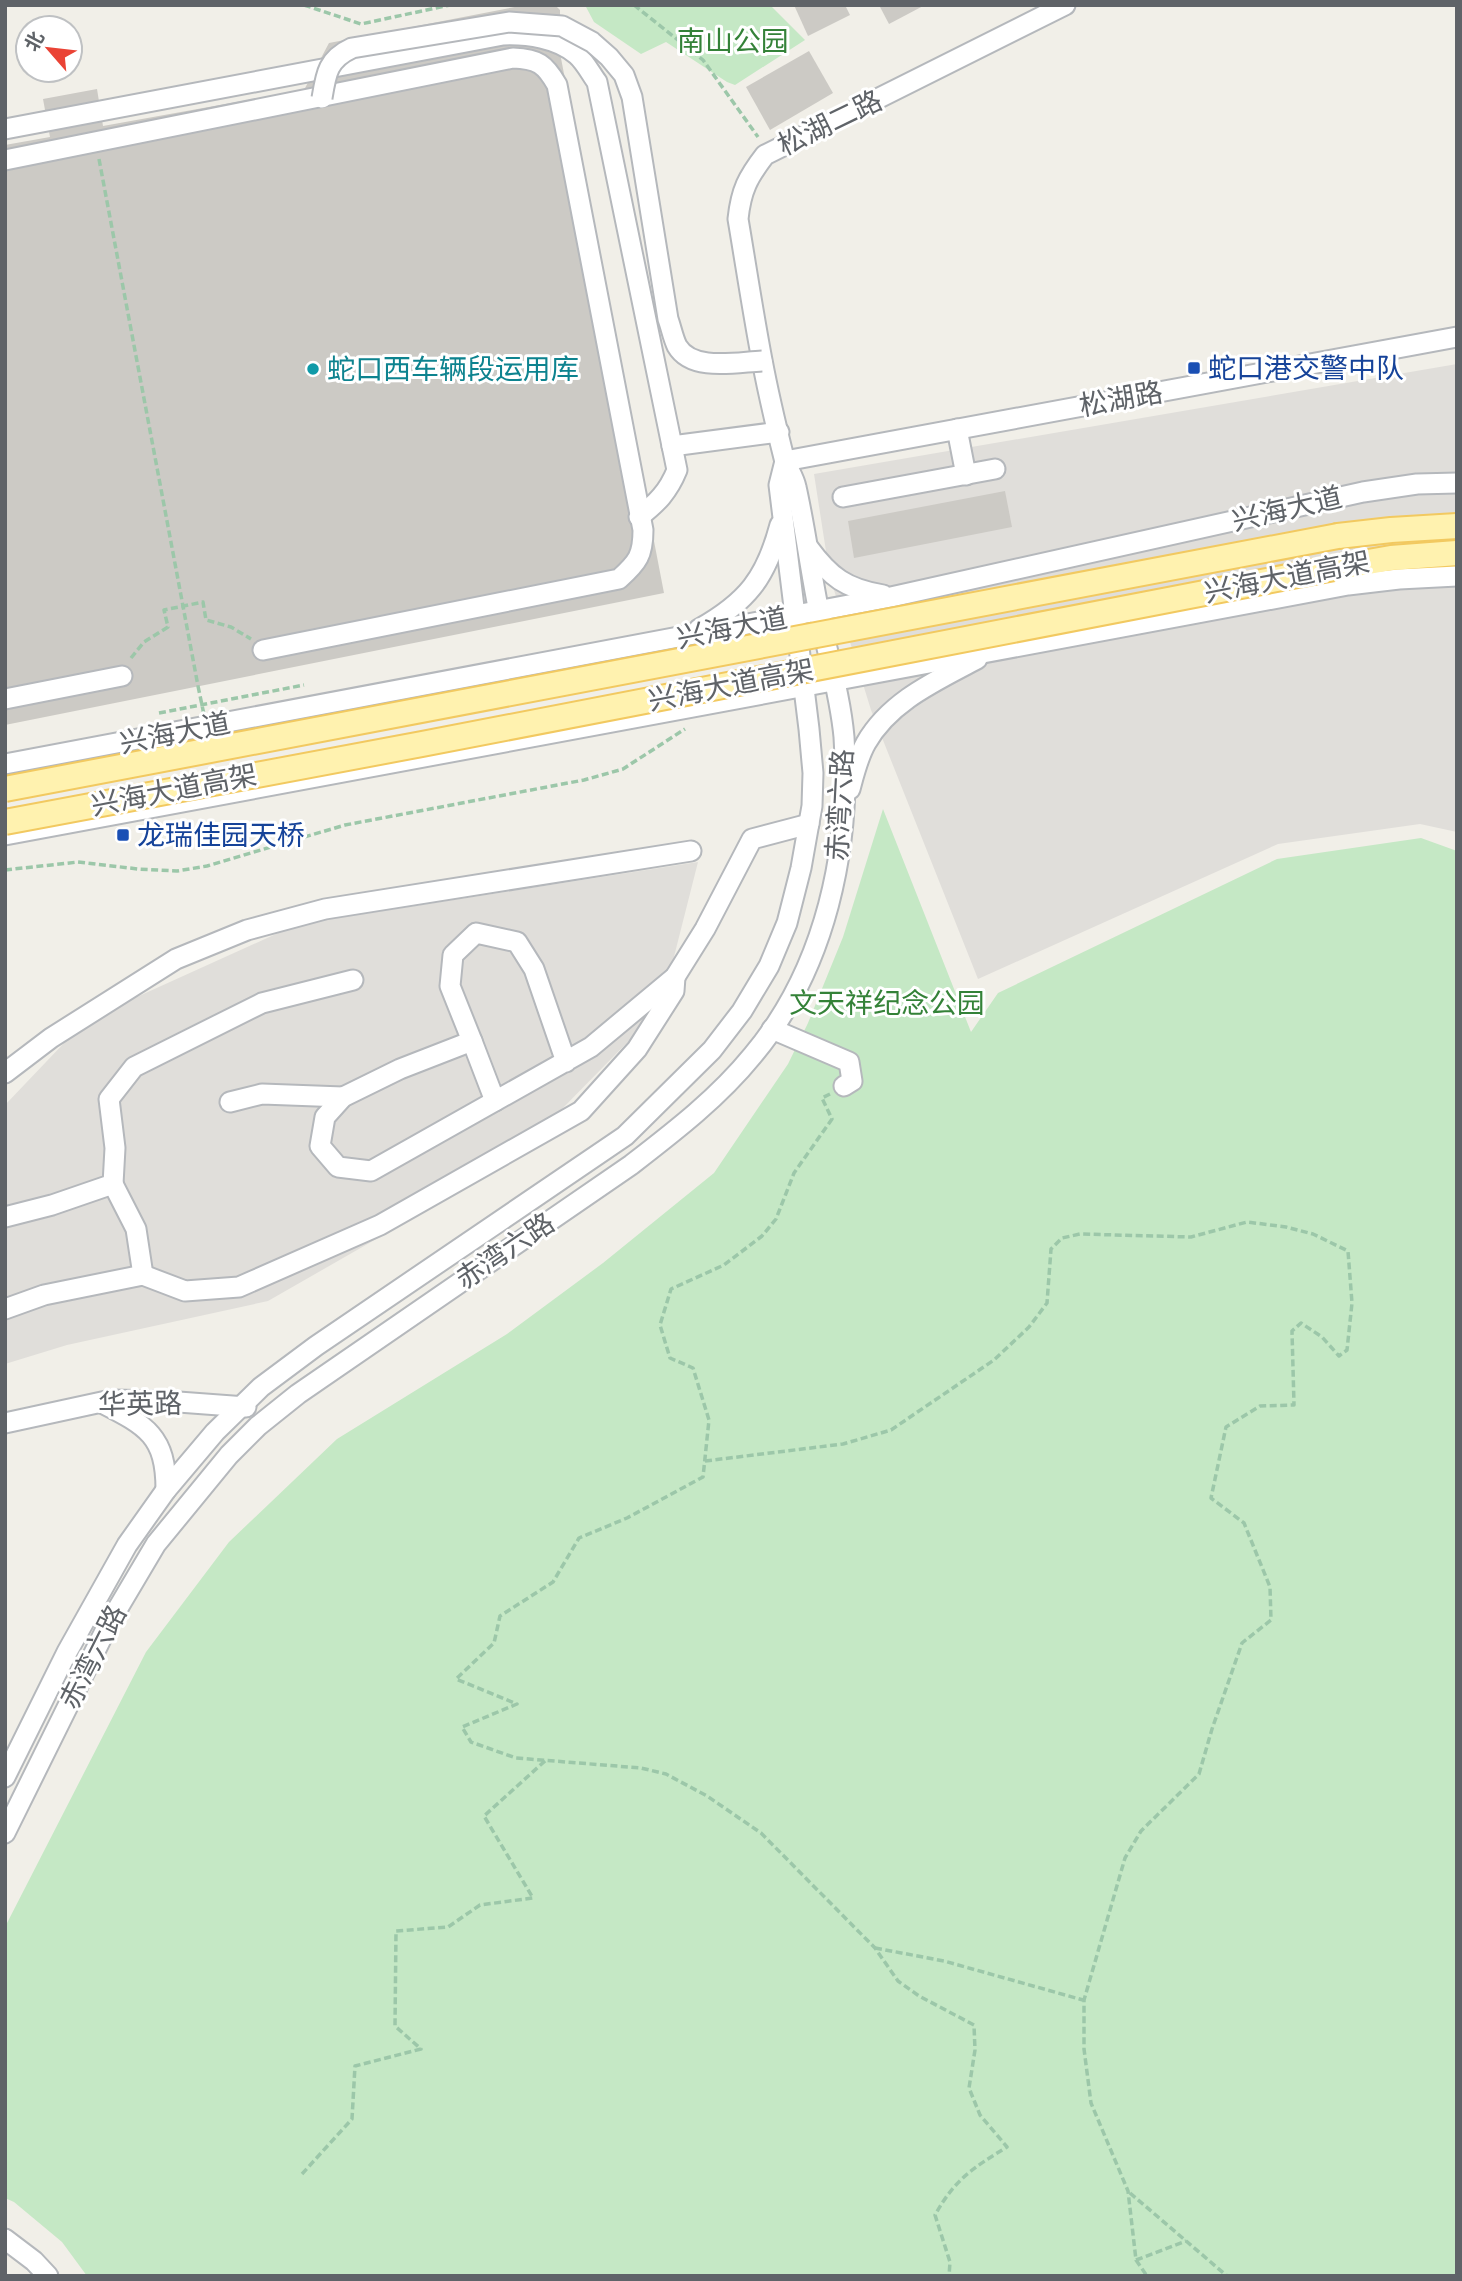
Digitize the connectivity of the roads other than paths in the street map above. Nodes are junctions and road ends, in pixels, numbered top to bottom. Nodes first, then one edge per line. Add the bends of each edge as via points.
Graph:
1 (1065, 5) edge
2 (322, 98) junction
3 (5, 129) edge
4 (5, 160) edge
5 (1457, 337) edge
6 (762, 361) junction
7 (957, 429) junction
8 (779, 432) junction
9 (672, 446) junction
10 (785, 461) junction
11 (995, 469) dead end
12 (966, 475) junction
13 (1457, 483) edge
14 (842, 497) dead end
15 (783, 512) junction
16 (639, 517) dead end
17 (1457, 526) edge
18 (807, 546) junction
19 (1457, 553) edge
20 (1457, 576) edge
21 (891, 597) junction
22 (819, 611) junction
23 (794, 616) junction
24 (682, 638) junction
25 (263, 650) road end
26 (993, 650) junction
27 (122, 676) road end
28 (835, 681) junction
29 (803, 687) junction
30 (5, 699) edge
31 (5, 764) edge
32 (5, 789) edge
33 (845, 807) junction
34 (5, 822) edge
35 (809, 824) junction
36 (5, 835) edge
37 (691, 851) dead end
38 (675, 977) junction
39 (353, 980) dead end
40 (772, 1029) junction
41 (472, 1041) junction
42 (565, 1062) junction
43 (5, 1073) edge
44 (844, 1086) road end
45 (343, 1097) junction
46 (495, 1101) junction
47 (230, 1102) dead end
48 (113, 1184) junction
49 (5, 1217) edge
50 (143, 1275) junction
51 (5, 1309) edge
52 (100, 1402) junction
53 (240, 1406) junction
54 (278, 1409) junction
55 (5, 1423) edge
56 (166, 1490) junction
57 (5, 1777) edge
58 (5, 1833) edge
59 (5, 2239) edge
60 (48, 2276) edge

1 - 6 street, 松湖二路 via 765,155 746,182 738,219
2 - 4 street
2 - 6 street, bridge via 331,64 337,55 352,48 509,22 562,26 592,42 624,75 632,97 668,319 678,347 707,363
2 - 25 street via 513,58 530,59 547,68 557,85 643,548 635,565 619,579
3 - 9 street via 503,35 527,34 550,40 577,55 597,82
5 - 7 street, 松湖路
6 - 8 street, 松湖二路
7 - 10 street, 松湖路
7 - 12 street
8 - 9 street
8 - 10 street, 松湖二路
9 - 16 street via 677,470 670,487
10 - 15 street via 779,485
10 - 18 street via 796,483
11 - 12 street
12 - 14 street
13 - 21 street, 兴海大道 via 1363,492
15 - 23 street
15 - 24 street via 773,551 751,591 735,607
17 - 32 main road, 兴海大道高架, bridge via 1338,536
18 - 21 street via 846,585
18 - 22 street
19 - 34 main road, 兴海大道高架, bridge via 1335,568
20 - 26 street via 1348,585
21 - 22 street, 兴海大道
22 - 23 street, 兴海大道
22 - 28 street, 赤湾六路
23 - 24 street, 兴海大道
23 - 29 street, 赤湾六路
24 - 31 street, 兴海大道
26 - 28 street
26 - 33 street via 927,685 882,722 866,743
27 - 30 street
28 - 29 street
28 - 33 street, 赤湾六路 via 844,736
29 - 35 street, 赤湾六路 via 813,773
29 - 36 street
33 - 40 street, 赤湾六路 via 840,857 826,916 805,972
35 - 38 street via 752,839
35 - 53 street, 赤湾六路 via 787,923 769,966 742,1011 686,1076 625,1136 316,1346
37 - 43 street via 325,909 247,930 176,958
38 - 42 street via 591,1047
38 - 50 street via 674,991 637,1049 581,1111 380,1226 239,1287 185,1291
39 - 48 street via 262,1003 134,1067 108,1098 116,1148
40 - 44 street via 849,1062 852,1081
40 - 54 street, 赤湾六路 via 728,1083 671,1134
41 - 42 street via 450,986 453,955 476,933 517,942 534,969
41 - 45 street
41 - 46 street
42 - 46 street
45 - 46 street via 325,1117 320,1146 338,1167 371,1171
45 - 47 street via 262,1094
48 - 49 street
48 - 50 street via 136,1229
50 - 51 street via 44,1294
52 - 53 street, 华英路
52 - 55 street, 华英路
52 - 56 street via 136,1421 157,1441 164,1457
53 - 54 street, 华英路
53 - 56 street, 赤湾六路
54 - 58 street, 赤湾六路 via 229,1455 156,1544 113,1616
56 - 57 street, 赤湾六路 via 106,1581
59 - 60 street

